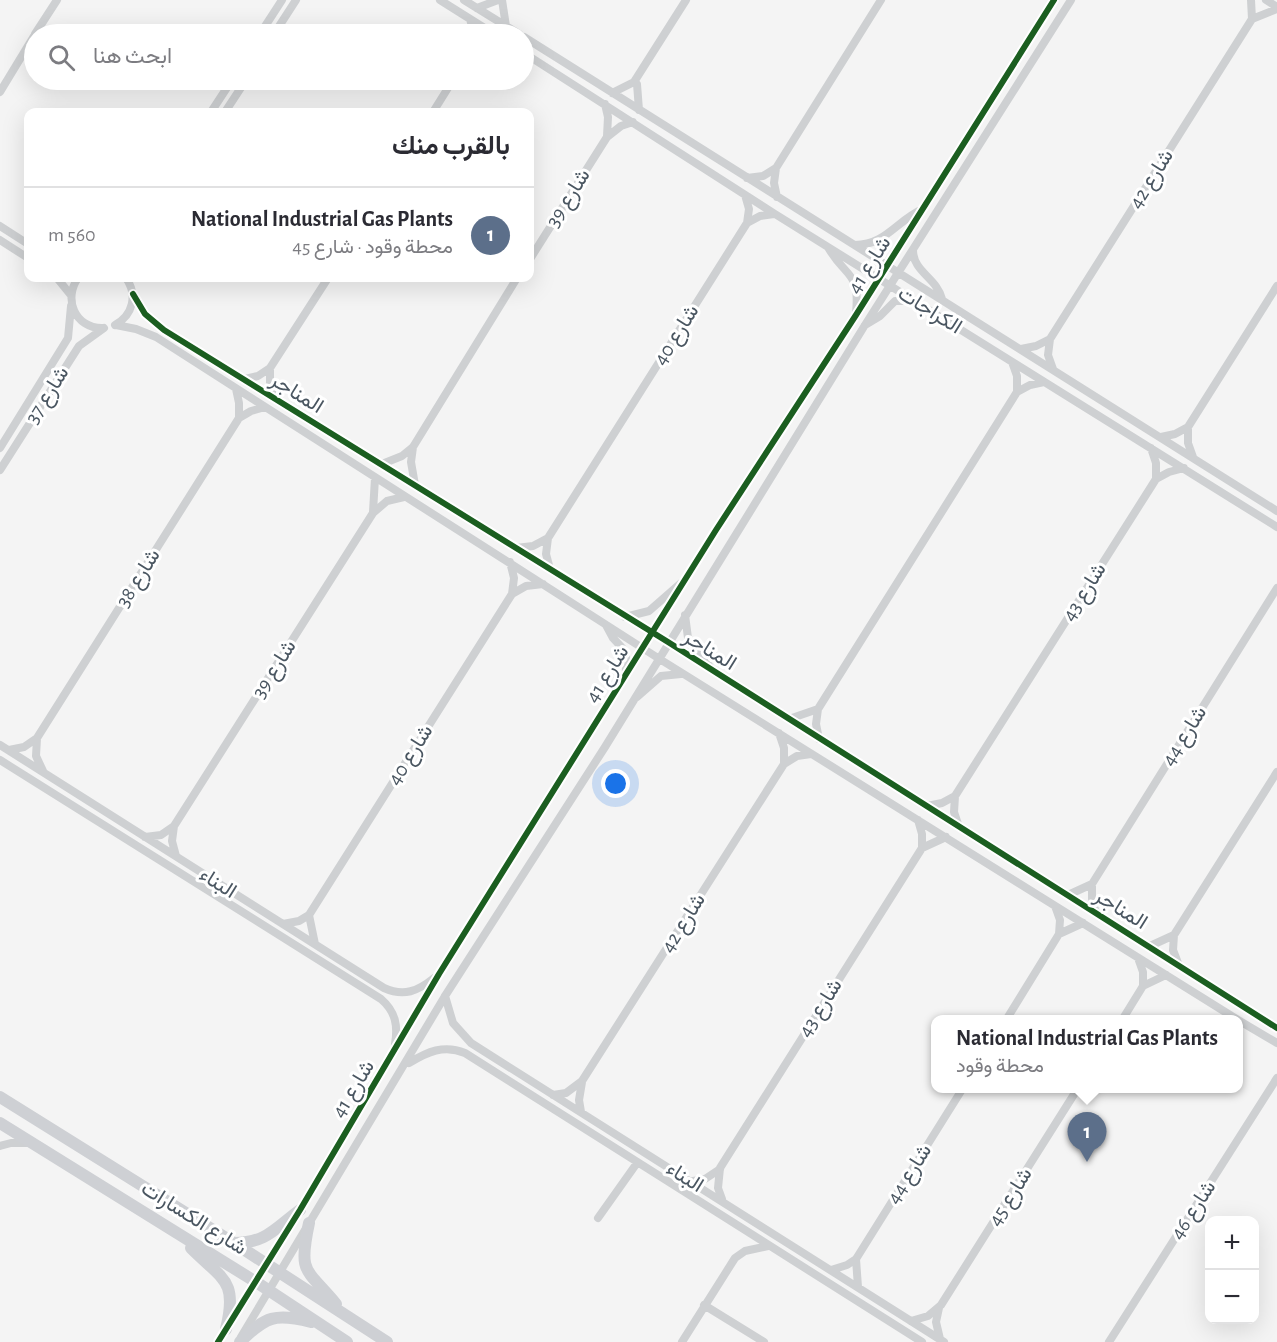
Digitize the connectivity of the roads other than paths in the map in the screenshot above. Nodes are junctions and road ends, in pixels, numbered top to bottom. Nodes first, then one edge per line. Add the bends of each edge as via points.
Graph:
1 (57, 0) edge
2 (282, 0) edge
3 (296, 0) edge
4 (440, 0) edge
5 (464, 0) edge
6 (500, 0) edge
7 (686, 0) edge
8 (881, 0) edge
9 (1054, 0) edge
10 (1071, 0) edge
11 (1251, 0) edge
12 (1266, 0) edge
13 (477, 8) junction
14 (1277, 8) edge
15 (470, 19) junction
16 (1251, 19) junction
17 (42, 24) edge
18 (266, 24) edge
19 (280, 24) edge
20 (471, 24) edge
21 (478, 24) edge
22 (503, 24) edge
23 (506, 24) edge
24 (534, 44) edge
25 (24, 53) edge
26 (534, 59) edge
27 (634, 82) junction
28 (225, 90) edge
29 (239, 90) edge
30 (447, 90) edge
31 (0, 92) edge
32 (612, 93) junction
33 (605, 104) junction
34 (214, 108) edge
35 (228, 108) edge
36 (436, 108) edge
37 (639, 110) junction
38 (633, 122) junction
39 (607, 137) junction
40 (776, 168) junction
41 (747, 178) junction
42 (745, 195) junction
43 (777, 197) junction
44 (924, 208) junction
45 (775, 214) junction
46 (747, 223) junction
47 (0, 226) edge
48 (0, 240) edge
49 (24, 241) edge
50 (854, 245) junction
51 (828, 246) junction
52 (913, 249) junction
53 (534, 252) edge
54 (24, 255) edge
55 (888, 266) junction
56 (898, 272) junction
57 (879, 279) junction
58 (60, 282) edge
59 (76, 282) edge
60 (128, 282) edge
61 (132, 282) edge
62 (325, 282) edge
63 (516, 282) edge
64 (890, 285) junction
65 (1277, 286) edge
66 (132, 291) junction
67 (70, 294) junction
68 (942, 299) junction
69 (915, 301) junction
70 (71, 306) junction
71 (856, 315) junction
72 (116, 325) junction
73 (865, 325) junction
74 (104, 328) junction
75 (1050, 339) junction
76 (1021, 349) junction
77 (1012, 361) junction
78 (270, 368) junction
79 (1053, 370) junction
80 (245, 379) junction
81 (1044, 381) junction
82 (236, 389) junction
83 (1017, 392) junction
84 (274, 397) junction
85 (265, 407) junction
86 (239, 418) junction
87 (1188, 427) junction
88 (1161, 437) junction
89 (413, 447) junction
90 (0, 448) edge
91 (1151, 448) junction
92 (1193, 458) junction
93 (382, 464) junction
94 (1184, 468) junction
95 (0, 470) edge
96 (375, 478) junction
97 (1156, 479) junction
98 (415, 485) junction
99 (404, 497) junction
100 (1277, 511) edge
101 (373, 513) junction
102 (1277, 526) edge
103 (548, 538) junction
104 (516, 548) junction
105 (510, 562) junction
106 (550, 569) junction
107 (684, 582) junction
108 (543, 584) junction
109 (1277, 588) edge
110 (512, 594) junction
111 (685, 615) junction
112 (625, 617) junction
113 (606, 624) junction
114 (652, 633) junction
115 (668, 642) junction
116 (643, 648) junction
117 (658, 658) junction
118 (713, 671) junction
119 (684, 674) junction
120 (624, 678) junction
121 (634, 699) junction
122 (818, 709) junction
123 (789, 719) junction
124 (779, 733) junction
125 (37, 738) junction
126 (819, 739) junction
127 (0, 745) edge
128 (9, 750) junction
129 (811, 754) junction
130 (0, 760) edge
131 (784, 764) junction
132 (1277, 772) edge
133 (44, 773) junction
134 (955, 796) junction
135 (927, 806) junction
136 (918, 820) junction
137 (174, 826) junction
138 (959, 826) junction
139 (145, 837) junction
140 (945, 837) junction
141 (922, 848) junction
142 (176, 856) junction
143 (1092, 884) junction
144 (1068, 895) junction
145 (1055, 906) junction
146 (1096, 913) junction
147 (309, 915) junction
148 (1083, 923) junction
149 (283, 924) junction
150 (1059, 934) junction
151 (1174, 936) junction
152 (315, 944) junction
153 (1150, 946) junction
154 (1138, 958) junction
155 (1178, 964) junction
156 (439, 974) junction
157 (1166, 975) junction
158 (1143, 986) junction
159 (445, 996) junction
160 (1009, 1015) edge
161 (1125, 1015) edge
162 (1230, 1015) edge
163 (1243, 1023) edge
164 (1277, 1028) edge
165 (1277, 1043) edge
166 (393, 1053) junction
167 (406, 1065) junction
168 (1277, 1078) edge
169 (582, 1082) junction
170 (960, 1093) edge
171 (1075, 1093) edge
172 (553, 1095) junction
173 (0, 1097) edge
174 (581, 1112) junction
175 (0, 1123) edge
176 (35, 1144) junction
177 (0, 1146) edge
178 (637, 1163) junction
179 (720, 1168) junction
180 (693, 1181) junction
181 (722, 1200) junction
182 (300, 1210) junction
183 (598, 1218) dead end
184 (309, 1223) junction
185 (173, 1230) junction
186 (234, 1243) junction
187 (769, 1246) junction
188 (856, 1259) junction
189 (267, 1264) junction
190 (831, 1270) junction
191 (281, 1273) junction
192 (256, 1282) junction
193 (858, 1287) junction
194 (270, 1291) junction
195 (704, 1305) junction
196 (941, 1305) junction
197 (349, 1318) junction
198 (911, 1322) junction
199 (317, 1323) junction
200 (901, 1328) junction
201 (226, 1329) junction
202 (942, 1341) edge
203 (218, 1342) edge
204 (239, 1342) edge
205 (347, 1342) edge
206 (387, 1342) edge
207 (682, 1342) edge
208 (764, 1342) edge
209 (905, 1342) edge
210 (922, 1342) edge
211 (1109, 1342) edge

1 - 17 street
2 - 18 street
3 - 19 street
4 - 15 street
5 - 13 street
6 - 13 street
6 - 23 street
7 - 27 street
8 - 40 street
9 - 44 street, شارع 41
10 - 52 street, شارع 41
11 - 16 street
12 - 14 street
13 - 22 street
14 - 16 street
15 - 20 street
15 - 21 street
16 - 75 street, شارع 42
24 - 32 street, الكراجات
25 - 31 street
26 - 33 street, الكراجات
27 - 32 street
27 - 37 street
28 - 34 street
29 - 35 street
30 - 36 street
32 - 37 street, الكراجات
33 - 38 street, الكراجات
33 - 39 street
37 - 41 street, الكراجات
38 - 39 street, شارع 39
38 - 42 street, الكراجات
39 - 53 street, شارع 39
40 - 41 street
40 - 43 street
41 - 43 street, الكراجات
42 - 45 street, الكراجات
42 - 46 street
43 - 50 street, الكراجات
44 - 50 street via 882,239
44 - 55 street, شارع 41
45 - 46 street
45 - 51 street, الكراجات
46 - 103 street, شارع 40
47 - 49 street
48 - 54 street
50 - 55 street, الكراجات
51 - 57 street, الكراجات
51 - 71 street via 855,280
52 - 56 street, شارع 41
52 - 68 street via 916,264 936,284
55 - 56 street, الكراجات
55 - 57 street, شارع 41
56 - 64 street, شارع 41
56 - 68 street, الكراجات
57 - 64 street, الكراجات
57 - 71 street, شارع 41
58 - 67 street
59 - 67 street
60 - 66 street, المناجر
61 - 66 street
62 - 78 street
63 - 89 street
64 - 69 street, الكراجات
64 - 73 street, شارع 41
65 - 87 street
66 - 72 street via 129,312
66 - 80 street, المناجر via 154,323
67 - 70 street, شارع 37
68 - 76 street, الكراجات
69 - 73 street via 895,301
69 - 77 street, الكراجات
70 - 74 street via 86,324
70 - 90 street, شارع 37 via 68,338
71 - 107 street, شارع 41
72 - 74 street
72 - 82 street, المناجر via 156,337
73 - 111 street, شارع 41
74 - 95 street, شارع 37 via 79,346
75 - 76 street
75 - 79 street via 1048,355
76 - 79 street, الكراجات
77 - 81 street, الكراجات
77 - 83 street
78 - 80 street
78 - 84 street
79 - 88 street, الكراجات
80 - 84 street, المناجر
81 - 83 street
81 - 91 street, الكراجات
82 - 85 street, المناجر
82 - 86 street
83 - 122 street
84 - 93 street, المناجر
85 - 86 street
85 - 96 street, المناجر
86 - 125 street, شارع 38
87 - 88 street
87 - 92 street
88 - 92 street, الكراجات
89 - 93 street via 396,460
89 - 98 street
91 - 94 street, الكراجات
91 - 97 street
92 - 100 street, الكراجات
93 - 98 street, المناجر
94 - 97 street
94 - 102 street, الكراجات
96 - 99 street, المناجر
96 - 101 street, شارع 39
97 - 134 street, شارع 43
98 - 104 street, المناجر
99 - 101 street, شارع 39 via 387,501
99 - 105 street, المناجر
101 - 137 street, شارع 39
103 - 104 street via 533,546
103 - 106 street via 546,554
104 - 106 street, المناجر
105 - 108 street, المناجر
105 - 110 street
106 - 112 street, المناجر
107 - 112 street via 649,610
107 - 114 street, شارع 41
108 - 110 street via 526,586
108 - 113 street, المناجر
109 - 143 street, شارع 44
110 - 147 street, شارع 40
111 - 115 street, شارع 41
111 - 118 street, المناجر via 688,638
112 - 114 street, المناجر
113 - 116 street, المناجر
113 - 120 street via 626,652
114 - 115 street, المناجر
114 - 116 street, شارع 41
115 - 117 street, شارع 41
115 - 118 street, المناجر
116 - 117 street, المناجر
116 - 120 street, شارع 41
117 - 119 street, المناجر
117 - 121 street, شارع 41
118 - 123 street, المناجر
119 - 121 street via 661,676
119 - 124 street, المناجر
120 - 156 street, شارع 41
121 - 159 street, شارع 41
122 - 123 street
122 - 126 street
123 - 126 street, المناجر
124 - 129 street, المناجر
124 - 131 street
125 - 128 street via 24,747
125 - 133 street via 36,756
126 - 135 street, المناجر
127 - 128 street, البناء
128 - 133 street, البناء
129 - 131 street via 796,756
129 - 136 street, المناجر
130 - 166 street, البناء via 381,999 397,1025
131 - 169 street, شارع 42
132 - 151 street
133 - 139 street, البناء
134 - 135 street
134 - 138 street via 954,812
135 - 138 street, المناجر
136 - 140 street, المناجر
136 - 141 street
137 - 139 street via 161,835
137 - 142 street
138 - 144 street, المناجر
139 - 142 street, البناء
140 - 141 street
140 - 145 street, المناجر
141 - 179 street, شارع 43
142 - 149 street, البناء
143 - 144 street
143 - 146 street
144 - 146 street, المناجر
145 - 148 street, المناجر
145 - 150 street
146 - 153 street, المناجر
147 - 149 street
147 - 152 street
148 - 150 street
148 - 154 street, المناجر
149 - 152 street, البناء
150 - 160 street
151 - 153 street
151 - 155 street
152 - 156 street, البناء via 395,992 419,989
153 - 155 street, المناجر
154 - 157 street, المناجر
154 - 158 street
155 - 164 street, المناجر
156 - 166 street, شارع 41
157 - 158 street
157 - 162 street, المناجر
158 - 161 street
159 - 167 street, شارع 41
159 - 172 street, البناء via 453,1023 466,1038
163 - 165 street, المناجر
166 - 182 street, شارع 41
167 - 178 street, البناء via 431,1051 458,1050
167 - 184 street, شارع 41
168 - 211 street, شارع 46
169 - 172 street via 566,1093
169 - 174 street
170 - 188 street, شارع 44
171 - 196 street, شارع 45
172 - 174 street, البناء
173 - 186 street, شارع الكسارات
174 - 180 street, البناء
175 - 176 street, شارع الكسارات
176 - 177 street
176 - 185 street, شارع الكسارات
178 - 183 street
178 - 187 street, البناء
179 - 180 street via 711,1176
179 - 181 street via 718,1188
180 - 181 street, البناء
181 - 190 street, البناء
182 - 186 street via 267,1237
182 - 189 street, شارع 41
184 - 191 street, شارع 41
184 - 197 street via 303,1255 306,1270
185 - 192 street, شارع الكسارات
185 - 201 street via 228,1286 231,1308
186 - 189 street, شارع الكسارات
187 - 195 street via 751,1249 735,1258
187 - 200 street, البناء
188 - 190 street
188 - 193 street
189 - 191 street, شارع الكسارات
189 - 192 street, شارع 41
190 - 193 street, البناء
191 - 194 street, شارع 41
191 - 197 street, شارع الكسارات
192 - 194 street, شارع الكسارات
192 - 201 street, شارع 41
193 - 198 street, البناء
194 - 199 street, شارع الكسارات
194 - 204 street, شارع 41
195 - 207 street
195 - 208 street
196 - 198 street, شارع 45 via 928,1317
196 - 202 street, شارع 45 via 936,1322
197 - 206 street, شارع الكسارات
198 - 202 street, البناء
199 - 204 street via 272,1318
199 - 205 street, شارع الكسارات
200 - 209 street
200 - 210 street, البناء
201 - 203 street, شارع 41

